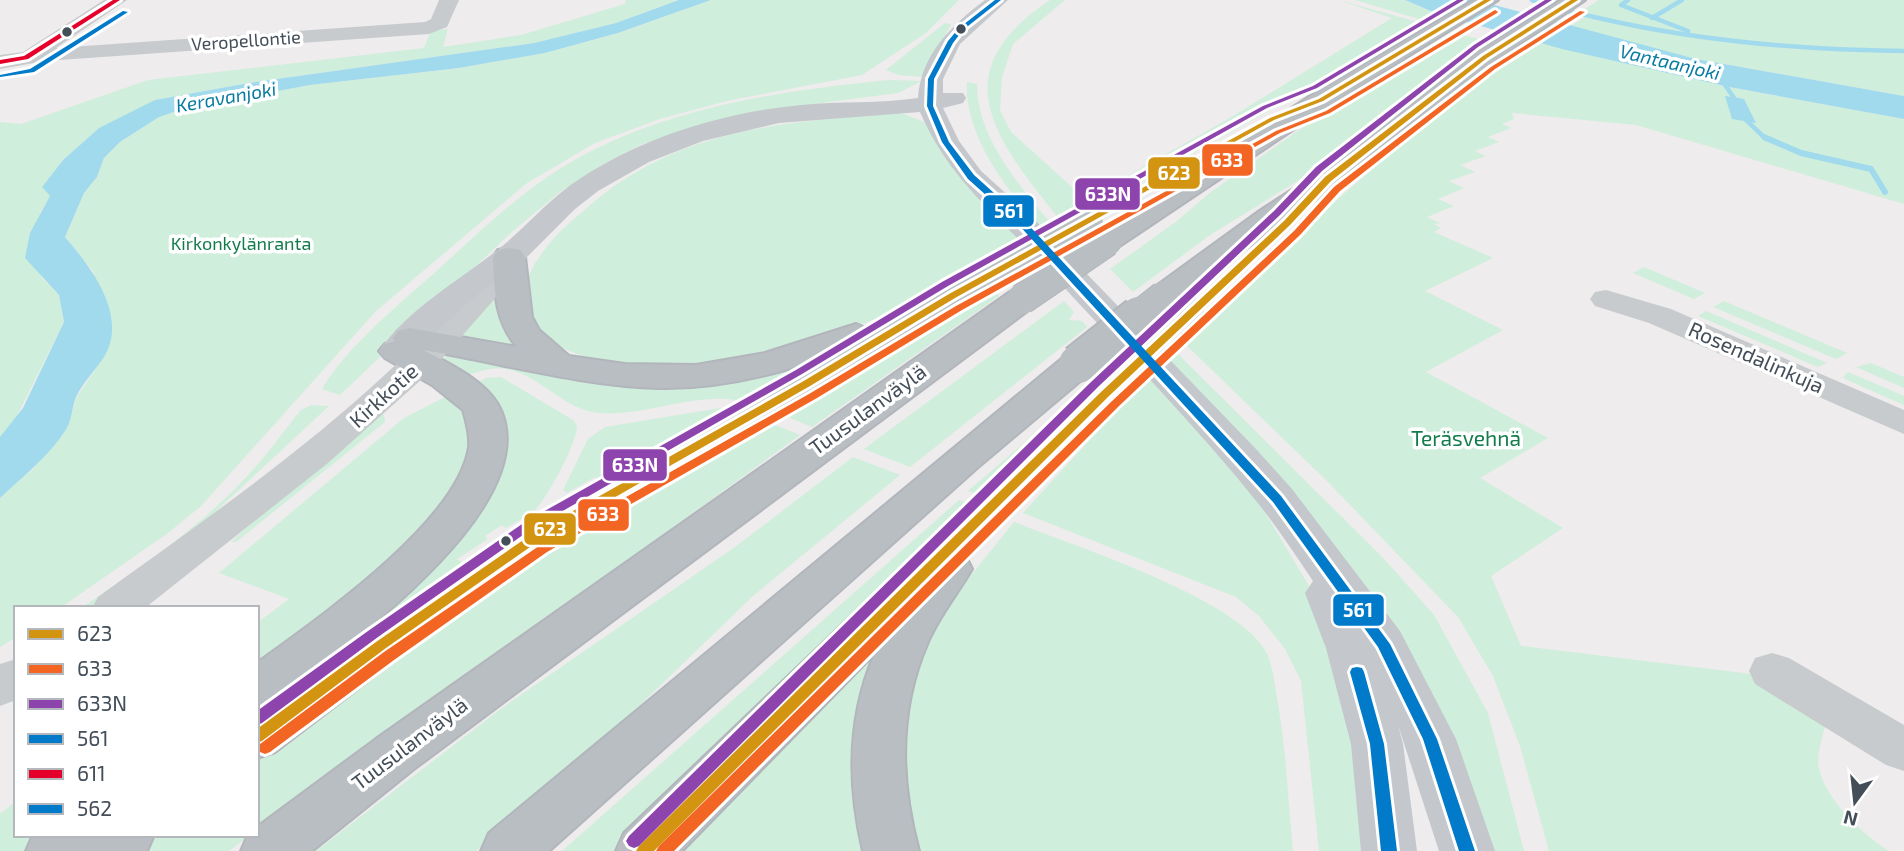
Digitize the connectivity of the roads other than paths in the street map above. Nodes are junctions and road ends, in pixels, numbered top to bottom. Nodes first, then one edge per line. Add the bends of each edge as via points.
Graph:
1 (117, 0) edge
2 (449, 0) edge
3 (1488, 0) edge
4 (1007, 4) edge
5 (1569, 4) edge
6 (980, 39) dead end
7 (26, 58) junction
8 (0, 62) edge
9 (0, 77) edge
10 (943, 95) junction
11 (509, 257) junction
12 (1010, 285) junction
13 (952, 296) junction
14 (1606, 299) dead end
15 (1175, 306) junction
16 (418, 349) junction
17 (555, 362) junction
18 (1904, 423) edge
19 (983, 517) junction
20 (1310, 545) junction
21 (117, 606) edge
22 (1772, 671) dead end
23 (259, 688) edge
24 (259, 736) edge
25 (1904, 750) edge
26 (72, 837) edge
27 (124, 837) edge
28 (54, 851) edge
29 (106, 851) edge
30 (269, 851) edge
31 (509, 851) edge
32 (644, 851) edge
33 (891, 851) edge
34 (1389, 851) edge
35 (1467, 851) edge

1 - 7 street
2 - 7 street, Veropellontie via 440,23 429,28
3 - 12 highway, Tuusulanväylä, bridge
4 - 6 main road
4 - 10 main road via 961,29 950,42 931,79
5 - 15 highway via 1485,57 1328,179 1287,223
7 - 8 street, Veropellontie
7 - 9 street
10 - 11 main road, Kirkkotie via 739,123 676,140 600,178 566,202
10 - 20 main road via 946,142 971,177 1019,220 1241,457
11 - 16 main road, Kirkkotie via 448,302
11 - 17 highway via 517,326
12 - 13 highway
12 - 30 highway, Tuusulanväylä
13 - 17 highway via 802,354 730,372 654,377
13 - 24 highway via 536,537
14 - 18 street, Rosendalinkuja via 1660,316
15 - 19 highway, bridge via 1105,394
15 - 31 highway, bridge via 1078,364
16 - 17 highway
16 - 21 street, Kirkkotie via 323,450
16 - 23 highway via 484,412 489,459 474,492 440,535 400,574
19 - 32 highway
19 - 33 highway via 905,639 888,680 878,725 876,774 881,819
20 - 34 main road via 1350,648 1377,744
20 - 35 main road via 1383,643 1430,739
22 - 25 street
26 - 28 highway
27 - 29 highway

